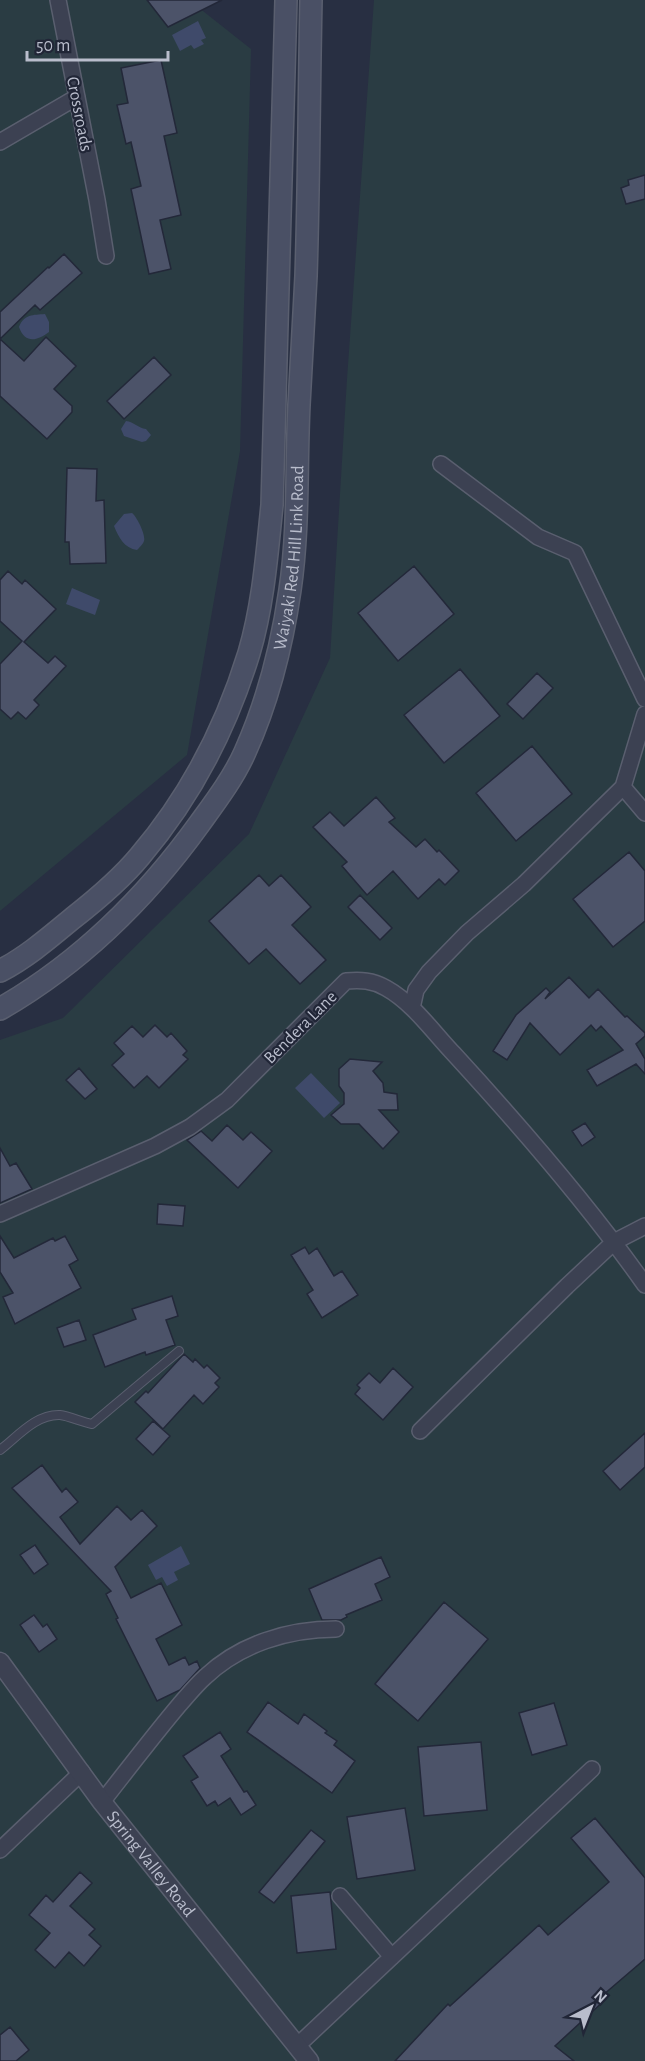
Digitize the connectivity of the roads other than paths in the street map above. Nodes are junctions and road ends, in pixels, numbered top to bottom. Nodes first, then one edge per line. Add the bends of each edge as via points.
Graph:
1 (58, 0) edge
2 (286, 0) edge
3 (311, 0) edge
4 (77, 97) junction
5 (0, 142) edge
6 (106, 256) dead end
7 (441, 464) dead end
8 (645, 699) edge
9 (645, 714) edge
10 (623, 787) junction
11 (645, 813) edge
12 (0, 971) edge
13 (412, 1008) junction
14 (0, 1010) edge
15 (0, 1214) edge
16 (645, 1226) edge
17 (614, 1242) junction
18 (645, 1285) edge
19 (179, 1351) dead end
20 (420, 1431) dead end
21 (0, 1449) edge
22 (336, 1629) dead end
23 (0, 1662) edge
24 (592, 1769) dead end
25 (82, 1772) junction
26 (102, 1802) junction
27 (0, 1850) edge
28 (340, 1896) dead end
29 (392, 1957) junction
30 (297, 2046) junction
31 (309, 2061) edge

1 - 4 street, Crossroads
2 - 12 main road, Waiyaki Red Hill Link Road via 272,505 264,578 249,652 216,741 140,858 91,904 20,961
3 - 14 main road, Waiyaki Red Hill Link Road via 306,275 295,537 290,590 267,695 244,755 172,862 86,949
4 - 5 street
4 - 6 street, Crossroads
7 - 8 street via 538,537 575,553
9 - 10 street
10 - 11 street
10 - 13 street via 429,972 416,990
13 - 15 street, Bendera Lane via 386,988 366,980 346,981 227,1100 190,1127
13 - 17 street, Bendera Lane
16 - 17 street
17 - 18 street, Bendera Lane
17 - 20 street
19 - 21 lane via 92,1424 62,1415 40,1418
22 - 26 street via 277,1637 247,1648 204,1677
23 - 25 street, Spring Valley Road
24 - 29 street
25 - 26 street, Spring Valley Road
25 - 27 street
26 - 30 street, Spring Valley Road
28 - 29 street
29 - 30 street
30 - 31 street, Spring Valley Road

